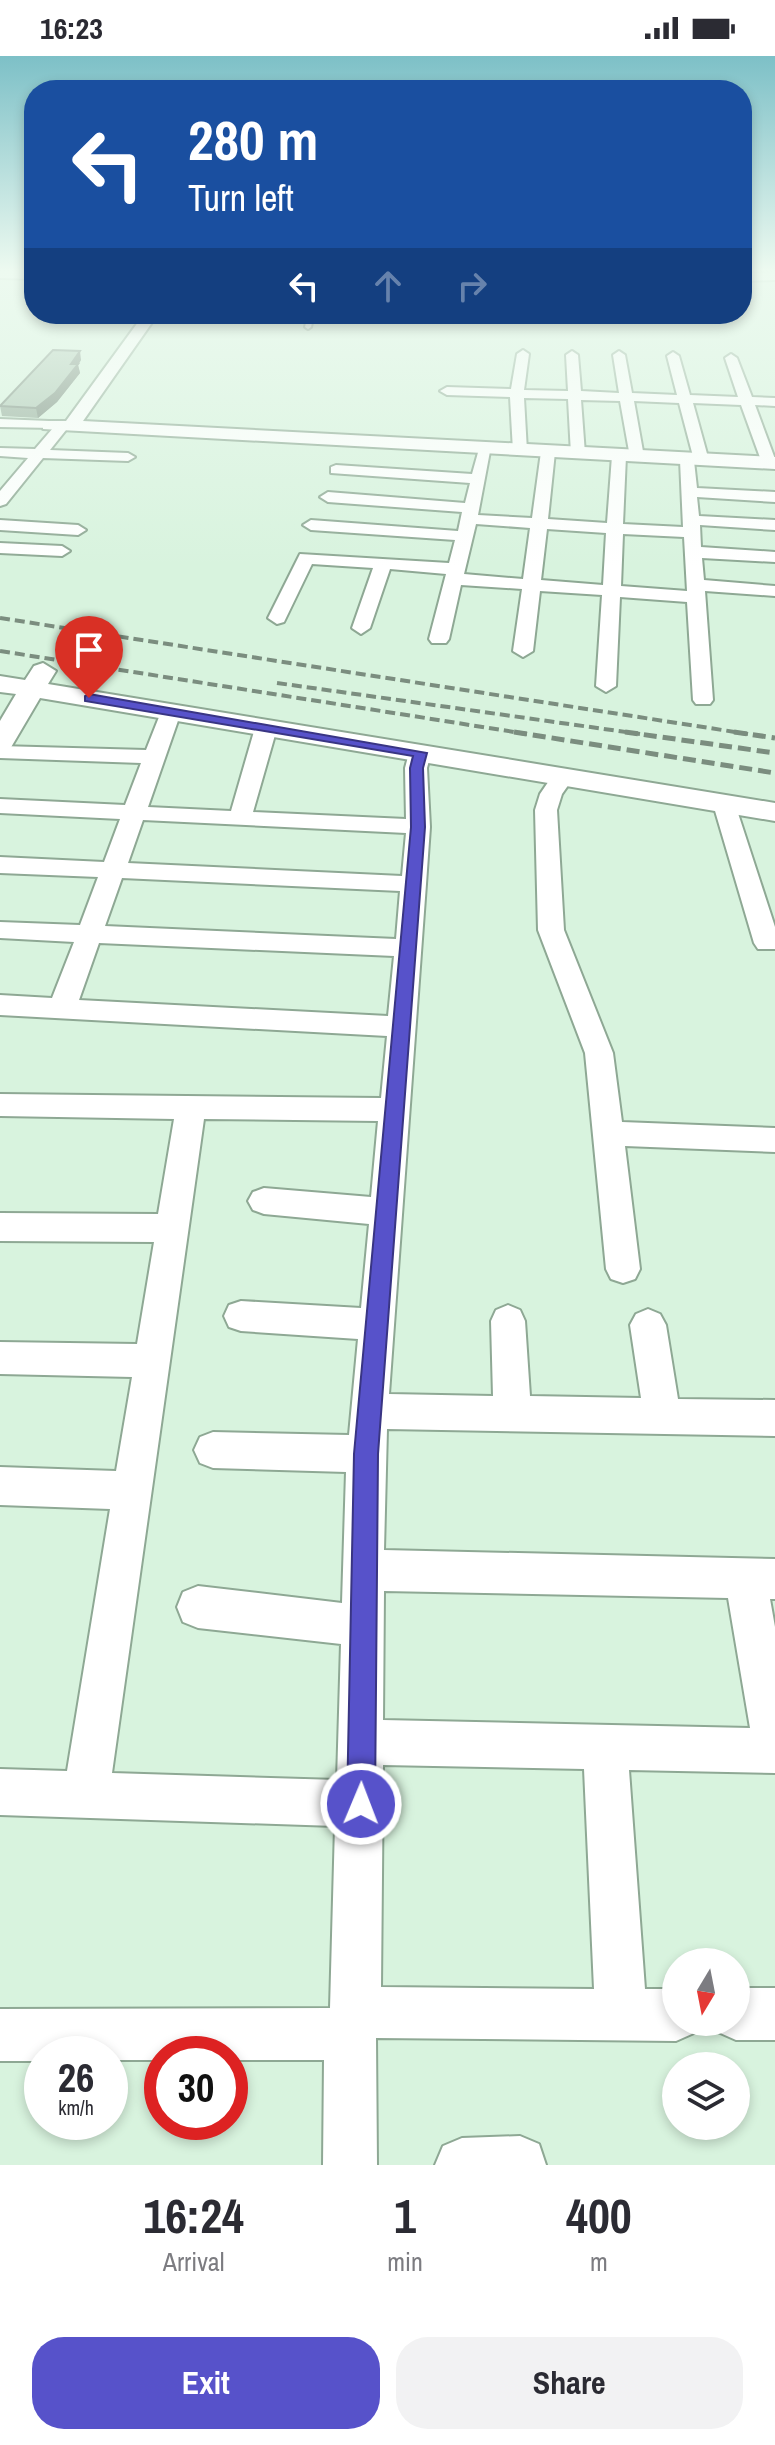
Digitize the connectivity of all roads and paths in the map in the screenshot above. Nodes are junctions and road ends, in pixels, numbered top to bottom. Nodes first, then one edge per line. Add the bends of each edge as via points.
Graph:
1 (104, 369) edge
2 (521, 369) edge
3 (573, 369) edge
4 (622, 369) edge
5 (677, 369) edge
6 (735, 369) edge
7 (447, 391) dead end
8 (517, 394) junction
9 (575, 396) junction
10 (627, 397) junction
11 (685, 399) junction
12 (747, 401) junction
13 (775, 402) edge
14 (60, 422) junction
15 (0, 423) edge
16 (486, 449) junction
17 (520, 451) junction
18 (0, 452) edge
19 (548, 452) junction
20 (41, 453) junction
21 (578, 454) junction
22 (628, 456) junction
23 (128, 457) dead end
24 (694, 460) junction
25 (772, 463) edge
26 (0, 470) edge
27 (336, 470) dead end
28 (33, 472) junction
29 (479, 479) junction
30 (689, 492) junction
31 (3, 493) edge
32 (328, 497) dead end
33 (775, 497) edge
34 (468, 521) junction
35 (539, 523) junction
36 (0, 525) edge
37 (311, 525) dead end
38 (775, 525) edge
39 (692, 526) junction
40 (615, 528) junction
41 (78, 530) dead end
42 (0, 548) edge
43 (62, 551) dead end
44 (694, 552) junction
45 (775, 557) edge
46 (383, 563) junction
47 (455, 574) junction
48 (531, 584) junction
49 (611, 590) junction
50 (698, 591) junction
51 (775, 593) edge
52 (277, 618) dead end
53 (361, 628) dead end
54 (439, 639) dead end
55 (523, 651) dead end
56 (0, 664) edge
57 (38, 680) junction
58 (0, 684) edge
59 (606, 686) dead end
60 (703, 700) dead end
61 (171, 712) junction
62 (266, 728) junction
63 (0, 743) edge
64 (0, 752) edge
65 (420, 753) junction
66 (155, 757) junction
67 (563, 777) junction
68 (775, 791) edge
69 (724, 804) junction
70 (0, 806) edge
71 (134, 812) junction
72 (775, 812) edge
73 (240, 818) junction
74 (418, 827) junction
75 (0, 865) edge
76 (113, 870) junction
77 (414, 884) junction
78 (0, 930) edge
79 (90, 934) junction
80 (767, 943) dead end
81 (407, 948) junction
82 (0, 1005) edge
83 (62, 1009) junction
84 (402, 1027) junction
85 (0, 1105) edge
86 (191, 1107) junction
87 (395, 1110) junction
88 (608, 1133) junction
89 (775, 1140) edge
90 (264, 1201) dead end
91 (385, 1212) junction
92 (0, 1227) edge
93 (172, 1228) junction
94 (623, 1269) dead end
95 (241, 1316) dead end
96 (508, 1321) dead end
97 (376, 1325) junction
98 (648, 1325) dead end
99 (0, 1358) edge
100 (152, 1361) junction
101 (369, 1411) junction
102 (512, 1413) junction
103 (662, 1416) junction
104 (775, 1418) edge
105 (213, 1450) dead end
106 (366, 1454) junction
107 (0, 1486) edge
108 (132, 1491) junction
109 (364, 1570) junction
110 (760, 1579) edge
111 (198, 1607) dead end
112 (364, 1626) junction
113 (773, 1728) edge
114 (362, 1742) junction
115 (605, 1747) junction
116 (0, 1792) edge
117 (86, 1793) junction
118 (361, 1804) junction
119 (750, 2014) edge
120 (775, 2014) edge
121 (621, 2015) junction
122 (662, 2015) edge
123 (352, 2019) junction
124 (0, 2035) edge
125 (520, 2163) dead end
126 (350, 2165) edge
127 (462, 2165) edge

1 - 14 street
2 - 8 street
3 - 9 street
4 - 10 street
5 - 11 street
6 - 12 street
7 - 8 street
8 - 9 street
8 - 17 street
9 - 10 street
9 - 21 street
10 - 11 street
10 - 22 street
11 - 12 street
11 - 24 street
12 - 13 street
12 - 25 street
14 - 15 street
14 - 16 street
14 - 20 street
16 - 17 street
16 - 29 street
17 - 19 street
18 - 20 street
19 - 21 street
19 - 35 street
20 - 23 street
20 - 28 street
21 - 22 street
22 - 24 street
22 - 40 street
24 - 25 street
24 - 30 street
26 - 28 street
27 - 29 street
28 - 31 street
29 - 34 street
30 - 33 street
30 - 39 street
32 - 34 street
34 - 35 street
34 - 37 street
34 - 47 street
35 - 40 street
35 - 48 street
36 - 41 street
38 - 39 street
39 - 40 street
39 - 44 street
40 - 49 street
42 - 43 street
44 - 45 street
44 - 50 street
46 - 47 street
46 - 52 street via 302,559
46 - 53 street
47 - 48 street
47 - 54 street
48 - 49 street
48 - 55 street
49 - 50 street
49 - 59 street
50 - 51 street
50 - 60 street
56 - 57 street
57 - 58 street
57 - 61 street
57 - 63 street
57 - 68 street
61 - 62 street
61 - 66 street
62 - 65 street
62 - 73 street
64 - 66 street
65 - 67 street
65 - 74 street
66 - 71 street
67 - 69 street
67 - 88 street via 546,810 551,930 595,1040
69 - 72 street
69 - 80 street
70 - 71 street
71 - 73 street
71 - 76 street
73 - 74 street
74 - 77 street
75 - 76 street
76 - 77 street
76 - 79 street
77 - 81 street
78 - 79 street
79 - 81 street
79 - 83 street
81 - 84 street
82 - 83 street
83 - 84 street
84 - 87 street
85 - 86 street
86 - 87 street
86 - 93 street
87 - 91 street
88 - 89 street
88 - 94 street
90 - 91 street
91 - 97 street
92 - 93 street
93 - 100 street
95 - 97 street
96 - 102 street
97 - 101 street
98 - 103 street
99 - 100 street
100 - 108 street
101 - 102 street
101 - 106 street
102 - 103 street
103 - 104 street
105 - 106 street
106 - 109 street
107 - 108 street
108 - 117 street
109 - 110 street
109 - 112 street
110 - 113 street
111 - 112 street
112 - 114 street
113 - 115 street
114 - 115 street
114 - 118 street
115 - 121 street
116 - 117 street
117 - 118 street
118 - 123 street
119 - 120 street
121 - 122 street
121 - 123 street
123 - 124 street via 341,2034
123 - 126 street
125 - 127 street

